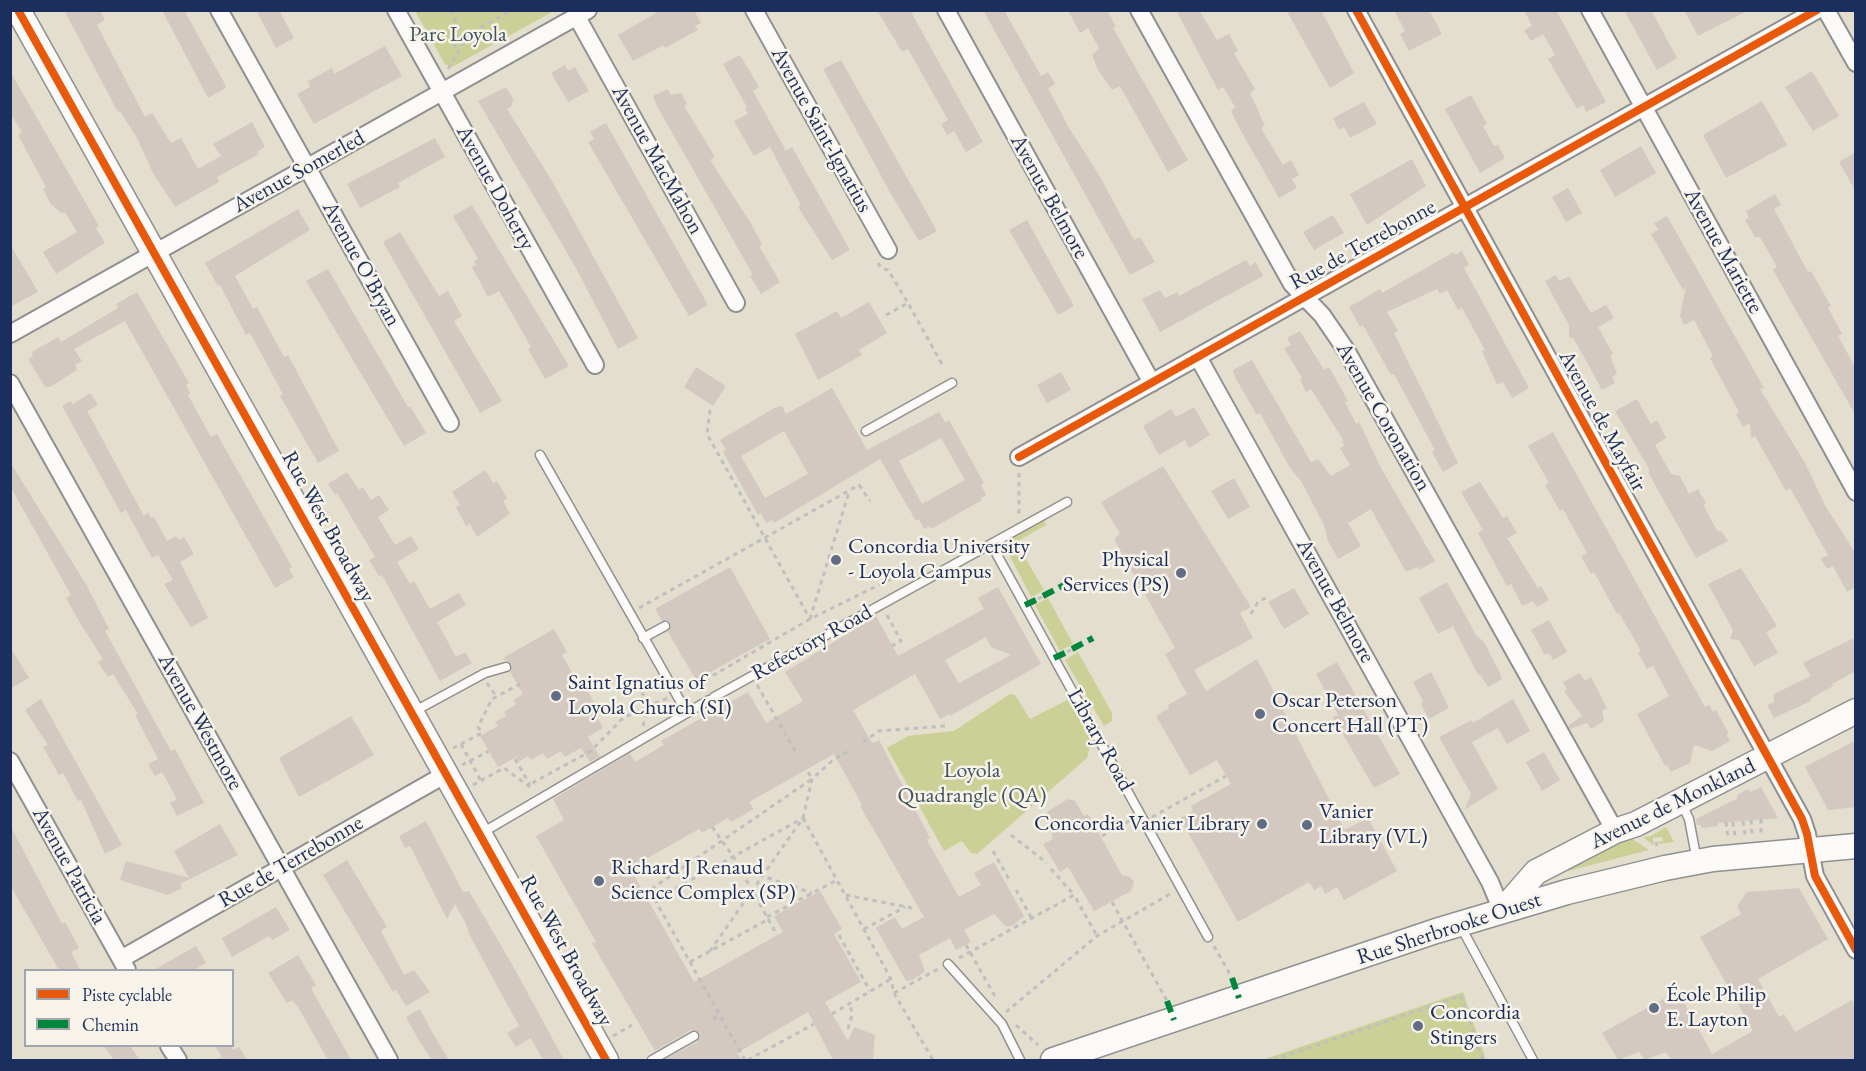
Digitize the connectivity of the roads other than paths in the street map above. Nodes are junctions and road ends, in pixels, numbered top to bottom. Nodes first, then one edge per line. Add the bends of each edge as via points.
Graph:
1 (18, 10) edge
2 (219, 10) edge
3 (396, 10) edge
4 (753, 10) edge
5 (946, 10) edge
6 (1139, 10) edge
7 (1356, 10) edge
8 (1590, 10) edge
9 (1817, 10) edge
10 (1826, 10) edge
11 (583, 14) edge
12 (1856, 63) edge
13 (441, 92) junction
14 (1644, 107) junction
15 (307, 167) junction
16 (1464, 208) junction
17 (155, 253) junction
18 (883, 257) road end
19 (1305, 298) junction
20 (736, 303) dead end
21 (10, 334) edge
22 (1198, 357) junction
23 (595, 365) dead end
24 (1152, 382) junction
25 (10, 383) edge
26 (952, 383) dead end
27 (450, 423) dead end
28 (866, 431) dead end
29 (540, 455) dead end
30 (1019, 465) road end
31 (1856, 492) edge
32 (1067, 502) dead end
33 (991, 544) junction
34 (665, 626) dead end
35 (644, 638) junction
36 (506, 667) dead end
37 (1856, 711) edge
38 (412, 713) junction
39 (687, 713) junction
40 (1766, 757) junction
41 (10, 761) edge
42 (454, 770) junction
43 (1681, 801) junction
44 (1615, 831) junction
45 (480, 834) junction
46 (1856, 846) edge
47 (1809, 850) junction
48 (1697, 862) junction
49 (282, 867) junction
50 (1502, 910) junction
51 (1460, 923) junction
52 (1208, 937) road end
53 (1856, 950) edge
54 (948, 964) road end
55 (124, 965) edge
56 (694, 1036) dead end
57 (170, 1047) edge
58 (1045, 1053) edge
59 (1087, 1055) edge
60 (178, 1060) edge
61 (389, 1060) edge
62 (606, 1060) edge
63 (652, 1060) edge
64 (1020, 1060) edge
65 (1533, 1060) edge

1 - 17 street, Rue West Broadway
2 - 15 street, Avenue O'Bryan
3 - 13 street, Avenue Doherty
4 - 18 street, Avenue Saint-Ignatius
5 - 24 street, Avenue Belmore
6 - 19 street, Avenue Coronation via 1292,284
7 - 16 street, Avenue de Mayfair
8 - 14 street, Avenue Mariette
9 - 14 street, Rue de Terrebonne
10 - 12 street
11 - 13 street, Avenue Somerled
11 - 20 street, Avenue MacMahon
13 - 15 street, Avenue Somerled
13 - 23 street, Avenue Doherty
14 - 16 street, Rue de Terrebonne
14 - 31 street, Avenue Mariette
15 - 17 street, Avenue Somerled
15 - 27 street, Avenue O'Bryan
16 - 19 street, Rue de Terrebonne
16 - 40 street, Avenue de Mayfair
17 - 21 street, Avenue Somerled
17 - 38 street, Rue West Broadway
19 - 22 street, Rue de Terrebonne
19 - 44 street, Avenue Coronation via 1346,350
22 - 24 street, Rue de Terrebonne
22 - 50 street, Avenue Belmore
24 - 30 street, Rue de Terrebonne
25 - 49 street, Avenue Westmore
26 - 28 lane
29 - 35 lane
32 - 33 lane, Refectory Road
33 - 39 lane, Refectory Road
33 - 52 lane, Library Road
34 - 35 lane
35 - 39 lane
36 - 38 lane via 485,673
37 - 40 street, Avenue de Monkland
38 - 42 street, Rue West Broadway
39 - 45 lane, Refectory Road
40 - 43 street, Avenue de Monkland
40 - 47 street, Avenue de Mayfair via 1804,824
41 - 55 street, Avenue Patricia
42 - 45 street, Rue West Broadway
42 - 49 street, Rue de Terrebonne
43 - 44 street, Avenue de Monkland
43 - 48 lane via 1689,819
44 - 50 street, Avenue de Monkland via 1536,872
45 - 62 street, Rue West Broadway
46 - 47 street, Rue Sherbrooke Ouest
47 - 48 street, Rue Sherbrooke Ouest
47 - 53 street, Avenue de Mayfair via 1816,880
48 - 50 street, Rue Sherbrooke Ouest
49 - 55 street, Rue de Terrebonne
49 - 61 street, Avenue Westmore
50 - 51 street, Rue Sherbrooke Ouest
51 - 59 street, Rue Sherbrooke Ouest
51 - 65 lane
54 - 64 lane via 1002,1024
56 - 63 lane
57 - 60 street
58 - 59 street, Rue Sherbrooke Ouest

